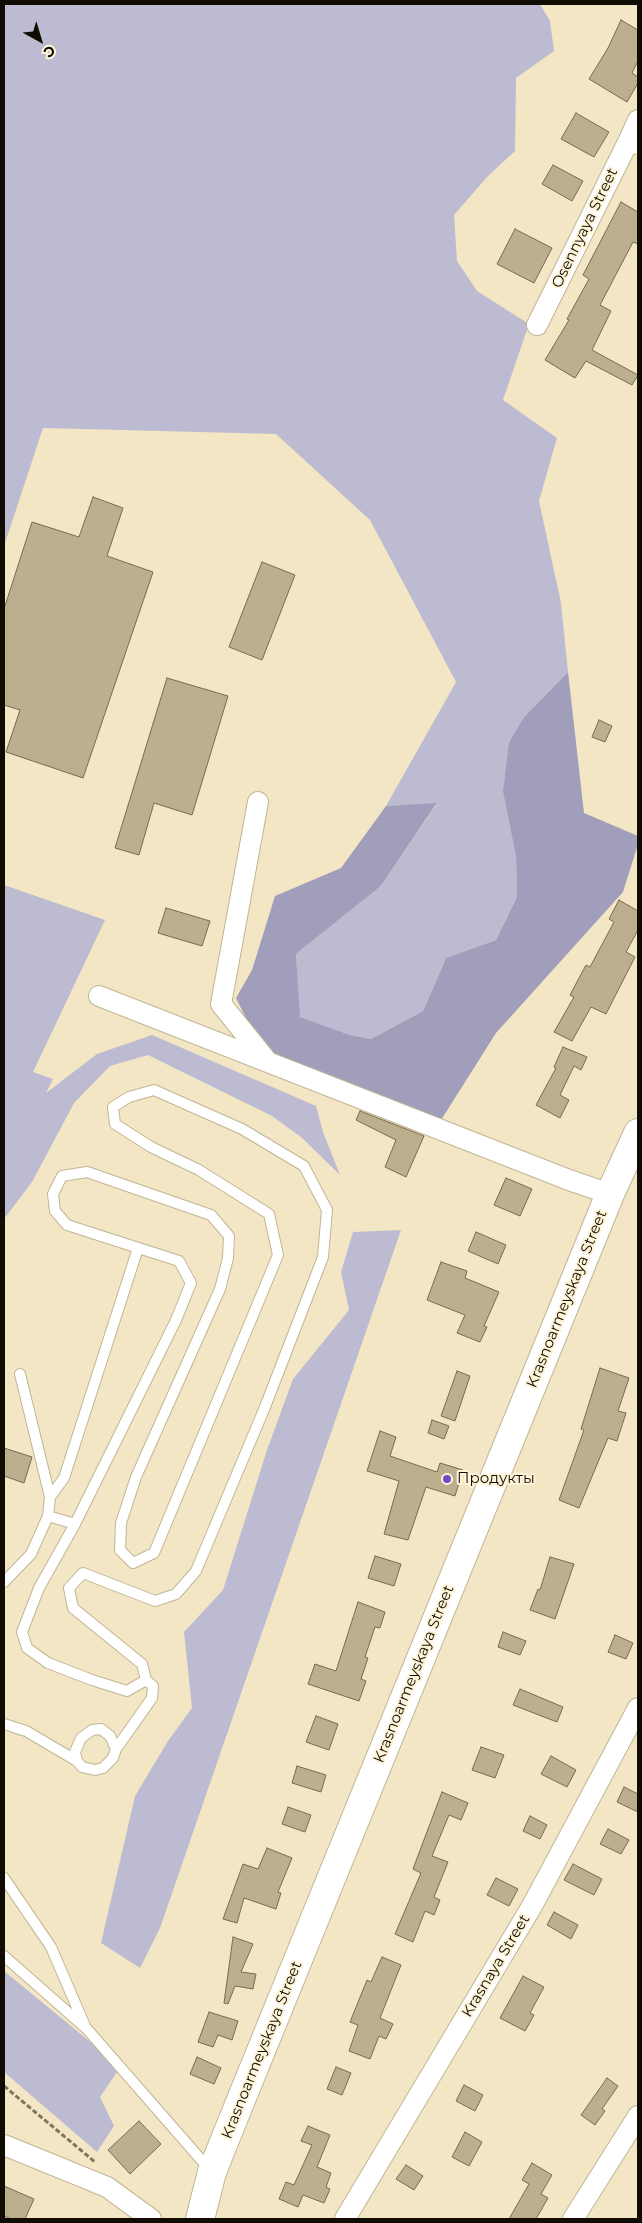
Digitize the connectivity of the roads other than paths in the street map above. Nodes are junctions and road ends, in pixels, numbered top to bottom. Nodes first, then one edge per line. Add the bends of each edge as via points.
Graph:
1 (638, 120) edge
2 (634, 142) edge
3 (536, 325) dead end
4 (258, 802) dead end
5 (99, 996) dead end
6 (268, 1063) junction
7 (638, 1133) edge
8 (610, 1194) junction
9 (138, 1248) junction
10 (20, 1374) dead end
11 (50, 1497) junction
12 (48, 1516) junction
13 (75, 1524) junction
14 (4, 1582) edge
15 (146, 1680) junction
16 (638, 1708) edge
17 (4, 1724) edge
18 (116, 1749) junction
19 (76, 1761) junction
20 (4, 1878) edge
21 (4, 1956) edge
22 (86, 2029) junction
23 (638, 2116) edge
24 (4, 2145) edge
25 (212, 2172) junction
26 (152, 2219) edge
27 (200, 2219) edge
28 (345, 2219) edge
29 (573, 2219) edge

1 - 2 street, Osennyaya Street
2 - 3 street, Osennyaya Street
4 - 6 street via 221,1004
5 - 6 street
6 - 8 street
7 - 8 main road, Krasnoarmeyskaya Street
8 - 25 main road, Krasnoarmeyskaya Street
9 - 11 lane via 64,1478
9 - 13 lane via 179,1262 191,1283 176,1320
9 - 15 lane via 67,1225 55,1210 52,1194 62,1176 87,1172 211,1215 229,1236 228,1258 220,1289 136,1477 121,1524 120,1550 133,1563 154,1553 278,1255 269,1214 199,1170 151,1147 115,1124 113,1107 129,1097 154,1090 242,1129 304,1166 327,1210 323,1258 196,1571 176,1594 155,1601 83,1574 69,1588 73,1608 142,1664
10 - 11 lane
11 - 12 lane
12 - 13 lane
12 - 14 lane via 31,1554
13 - 15 lane via 39,1588 22,1632 27,1648 48,1662 127,1691
15 - 18 lane via 153,1686 152,1698
16 - 28 street, Krasnaya Street via 532,1906
17 - 19 lane via 26,1731
18 - 19 lane via 114,1758 103,1768 82,1767
18 - 19 lane via 110,1736 101,1729 92,1730 81,1738 75,1752
20 - 22 lane via 51,1946
21 - 22 lane
22 - 25 lane
23 - 29 street
24 - 26 street via 106,2187
25 - 27 main road, Krasnoarmeyskaya Street

